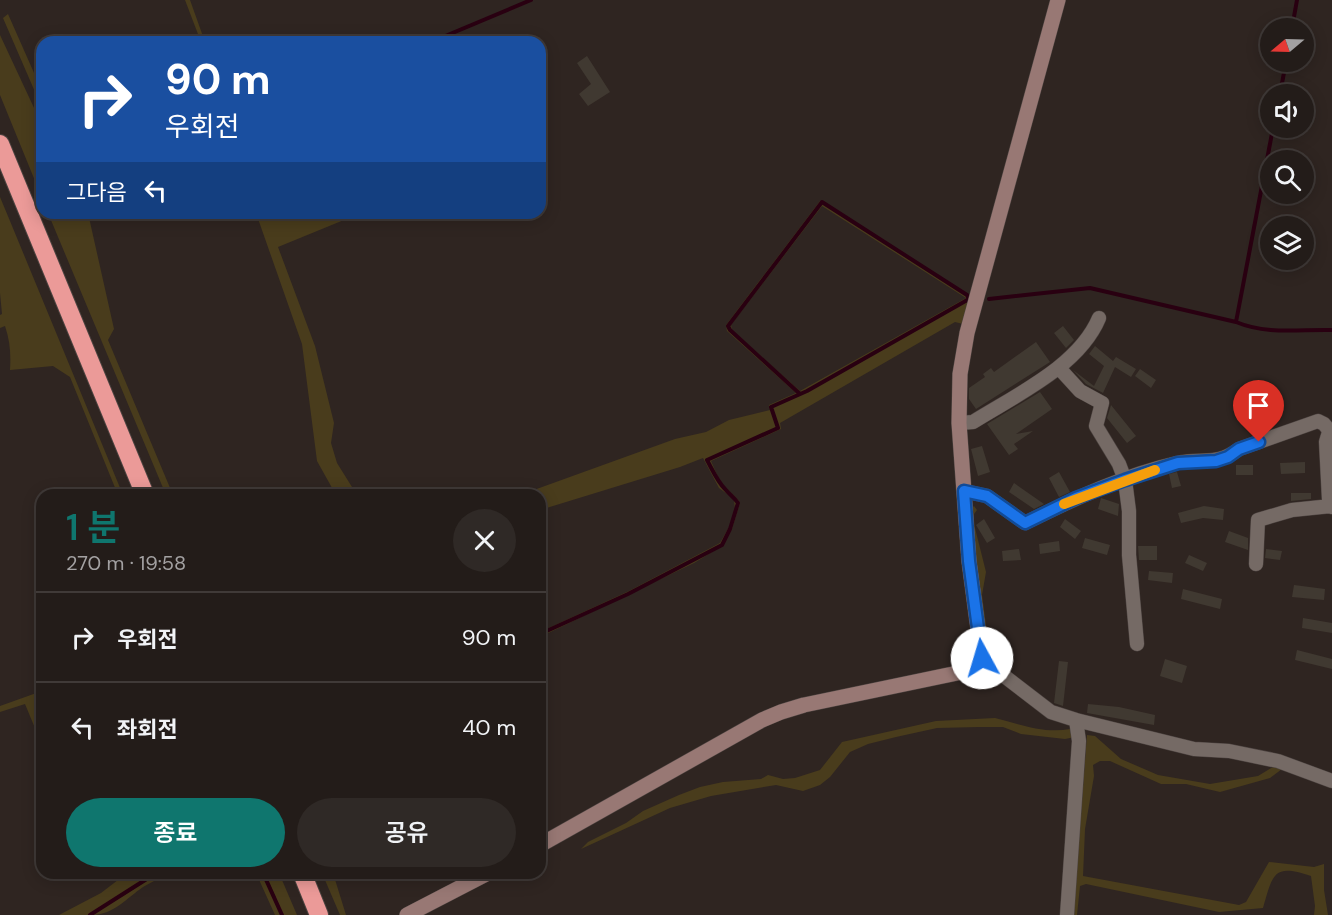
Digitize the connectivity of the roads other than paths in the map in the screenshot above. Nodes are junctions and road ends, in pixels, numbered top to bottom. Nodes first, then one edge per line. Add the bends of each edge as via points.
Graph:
1 (1058, 0) edge
2 (0, 144) edge
3 (1099, 318) dead end
4 (1059, 368) junction
5 (959, 423) junction
6 (1330, 433) edge
7 (1125, 480) junction
8 (143, 489) edge
9 (964, 491) junction
10 (1332, 506) edge
11 (1256, 564) dead end
12 (1137, 644) dead end
13 (982, 658) junction
14 (1076, 720) junction
15 (1332, 781) edge
16 (546, 842) edge
17 (304, 879) edge
18 (476, 879) edge
19 (319, 915) edge
20 (407, 915) edge
21 (1067, 915) edge

1 - 5 street via 967,333 960,374
2 - 8 highway
3 - 4 street via 1082,347
4 - 5 street via 973,422
4 - 7 street via 1080,391 1102,403 1096,426
5 - 9 street
6 - 7 street via 1318,421 1216,461 1178,463
6 - 10 street via 1326,442
7 - 9 street via 1025,523 987,496
7 - 12 street
9 - 13 street
10 - 11 street via 1292,510 1258,520
13 - 14 street via 1051,712
13 - 16 street via 967,671 804,705 762,720
14 - 15 street via 1194,748 1278,762
14 - 21 street via 1079,741
17 - 19 highway
18 - 20 street

